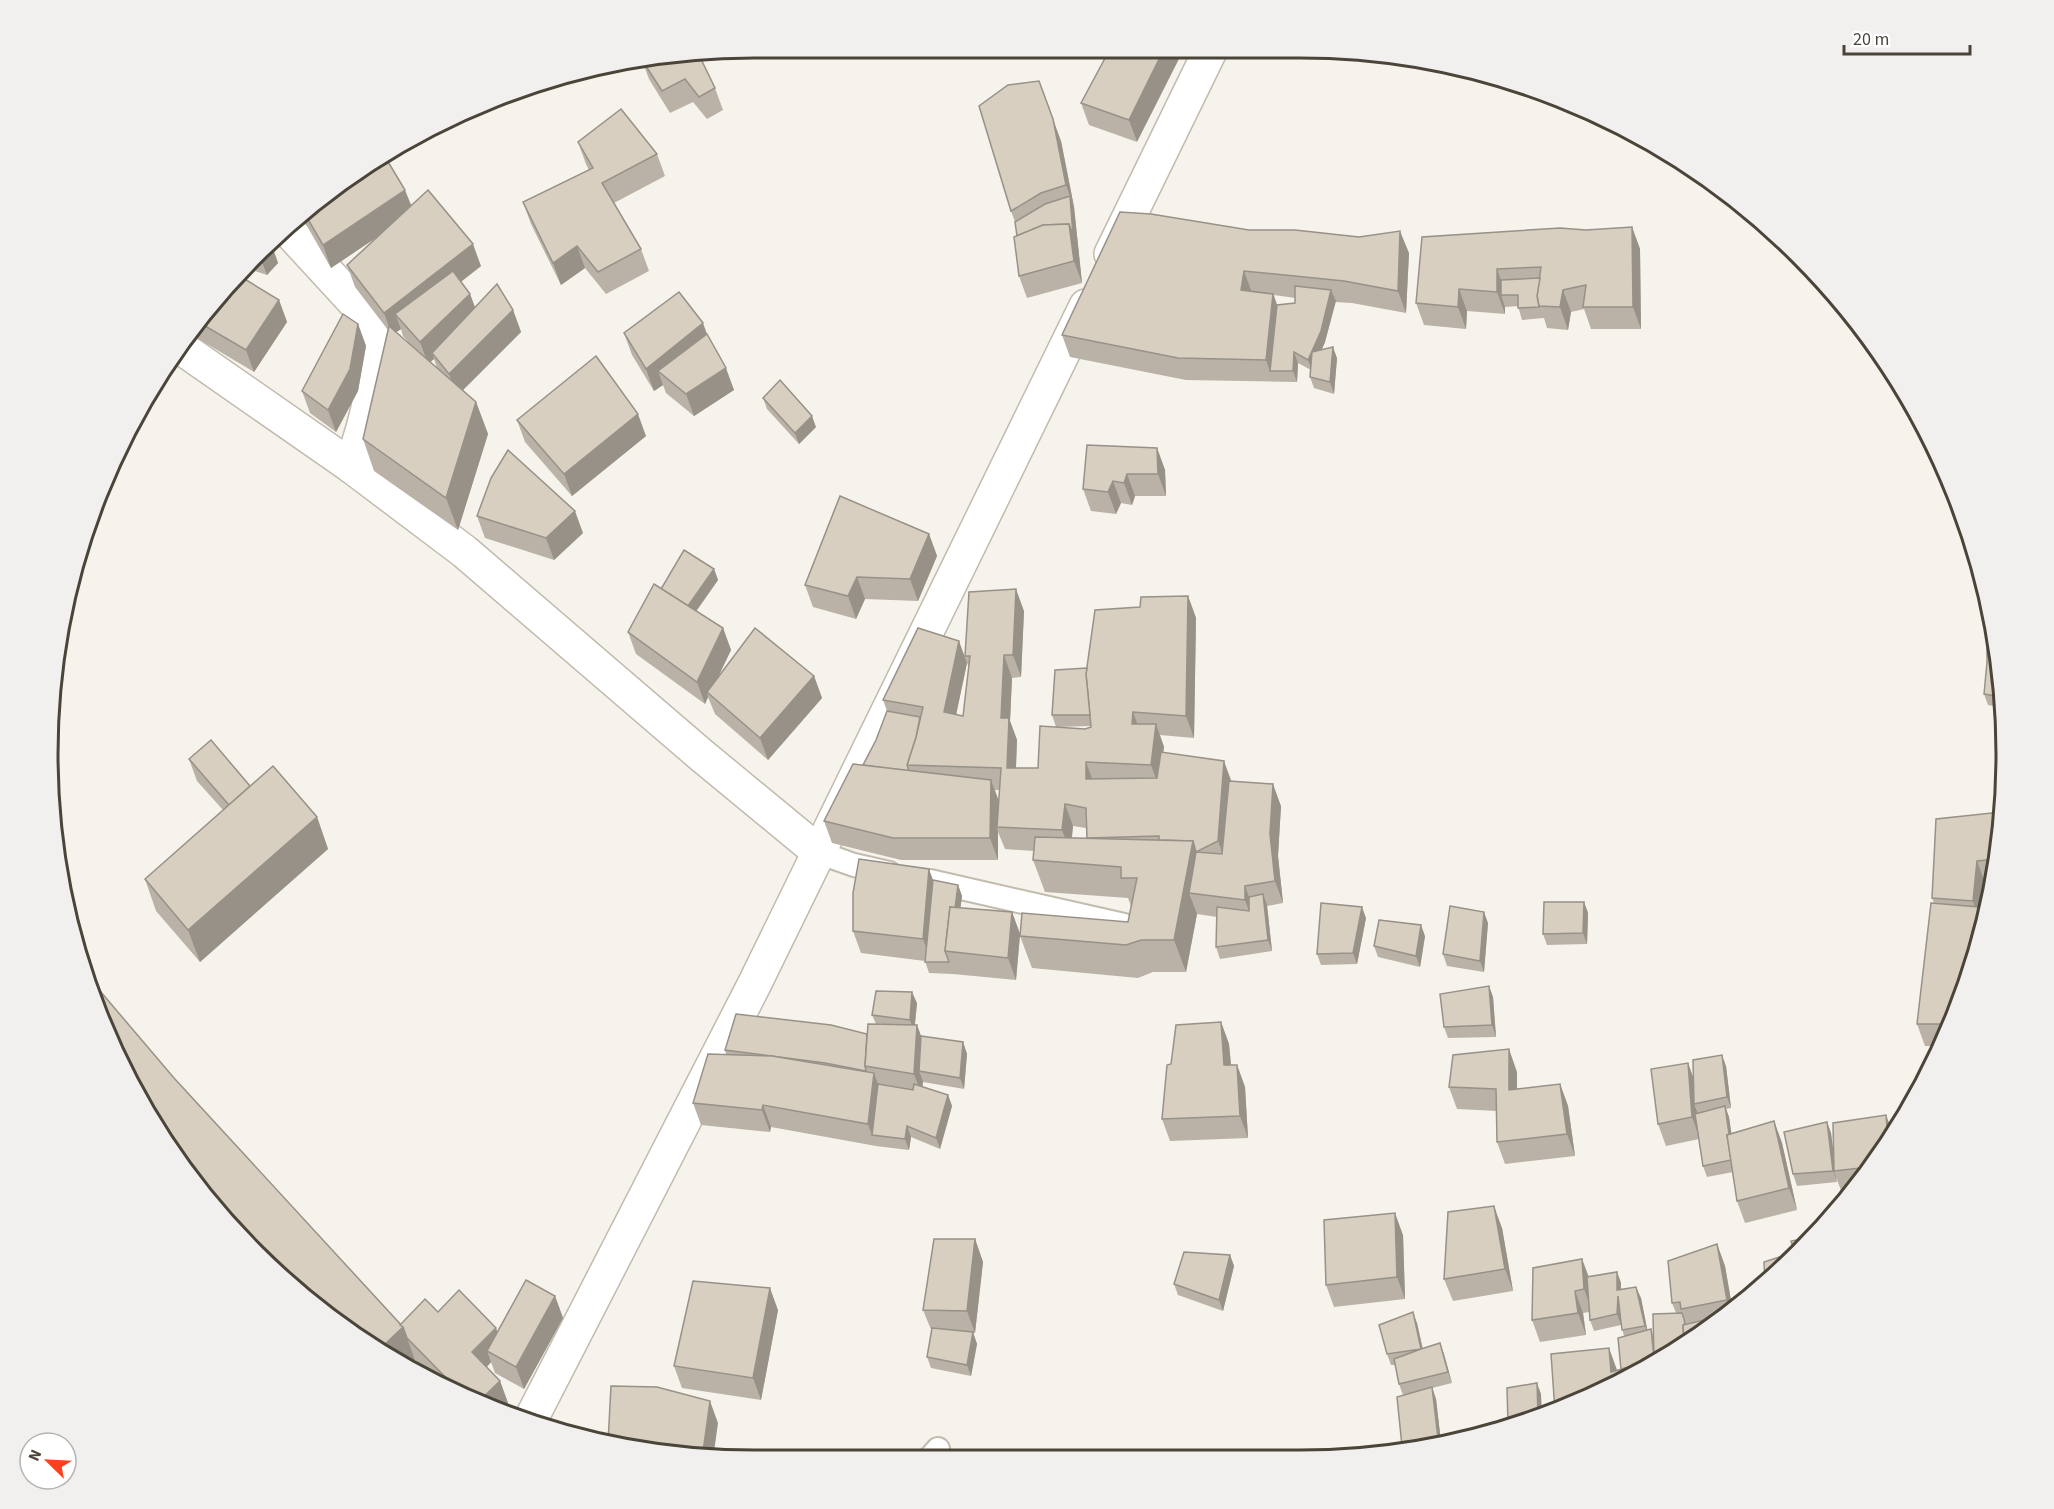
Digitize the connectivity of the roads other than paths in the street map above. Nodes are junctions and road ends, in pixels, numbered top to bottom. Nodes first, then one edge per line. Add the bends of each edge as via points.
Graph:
1 (1207, 58) edge
2 (292, 234) edge
3 (187, 352) edge
4 (351, 466) junction
5 (820, 853) junction
6 (1125, 925) edge
7 (533, 1415) edge

1 - 5 street
2 - 4 street via 370,319 375,336 364,429
3 - 4 street
4 - 5 street via 465,552
5 - 6 lane via 854,865
5 - 7 street

